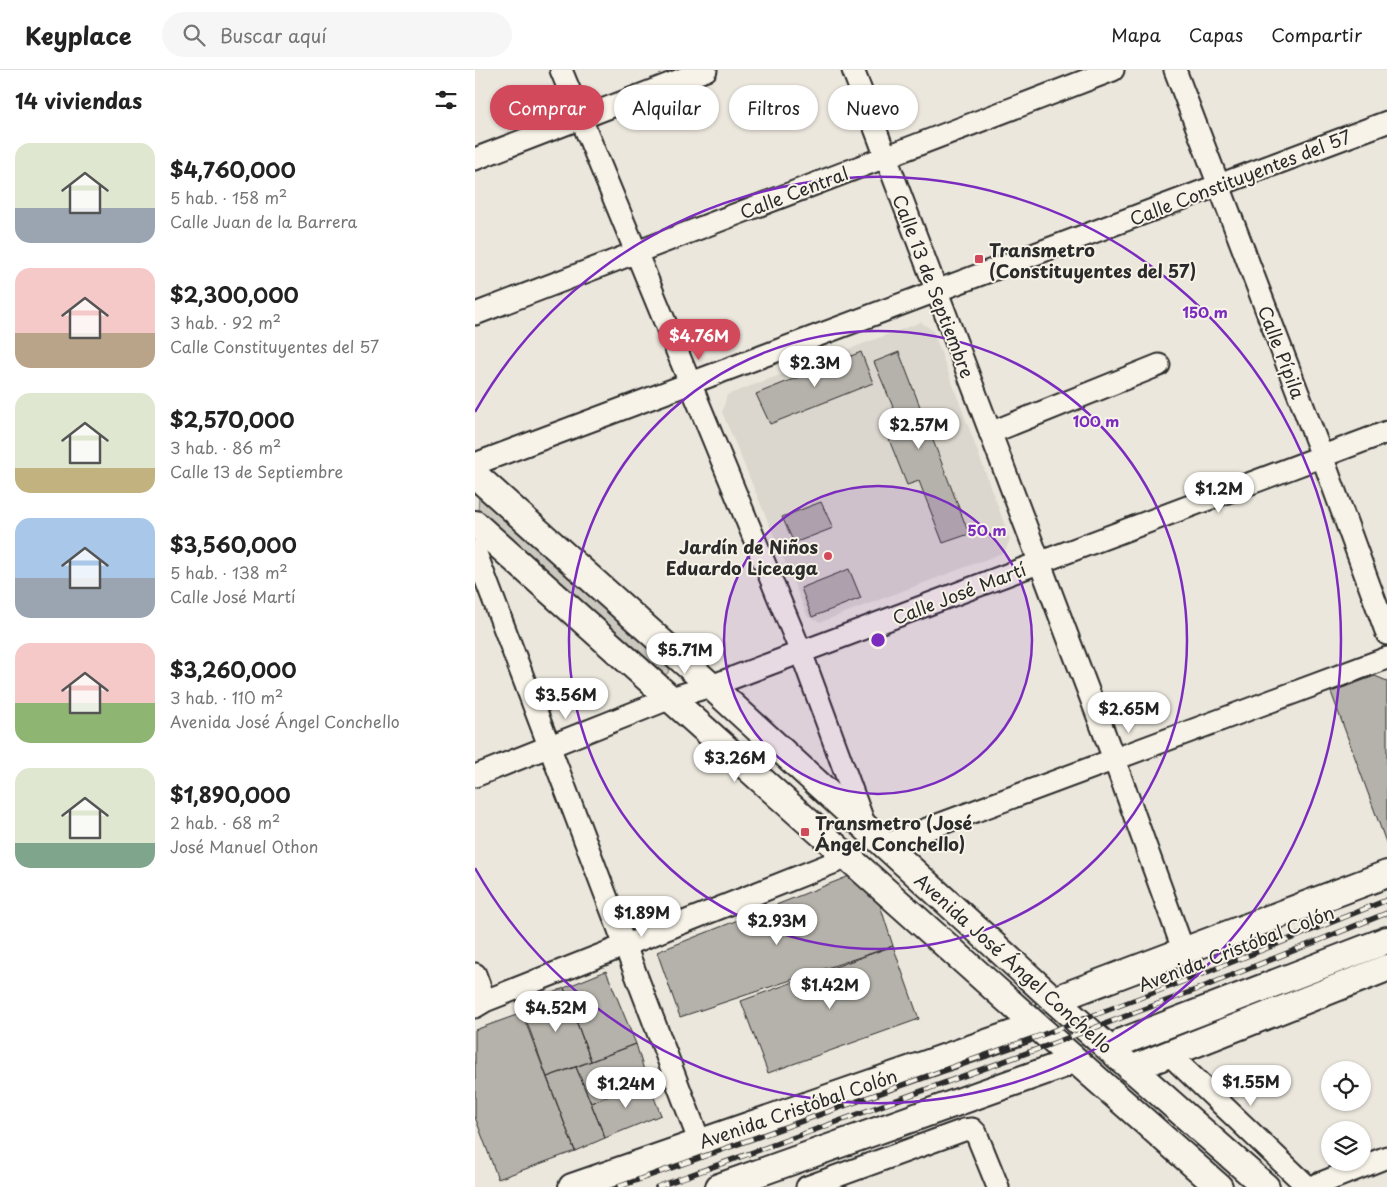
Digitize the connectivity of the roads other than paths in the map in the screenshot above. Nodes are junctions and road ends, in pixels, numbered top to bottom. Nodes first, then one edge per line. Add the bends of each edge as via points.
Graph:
1 (561, 70) edge
2 (706, 70) edge
3 (853, 70) edge
4 (1113, 70) edge
5 (1175, 70) edge
6 (567, 85) edge
7 (604, 108) edge
8 (1387, 122) edge
9 (548, 130) edge
10 (586, 130) edge
11 (886, 158) junction
12 (475, 159) edge
13 (1219, 185) junction
14 (636, 252) junction
15 (936, 291) junction
16 (475, 314) edge
17 (1159, 365) dead end
18 (690, 384) junction
19 (1387, 432) edge
20 (990, 433) junction
21 (1322, 456) junction
22 (475, 464) edge
23 (475, 475) edge
24 (475, 524) edge
25 (475, 551) edge
26 (1039, 563) junction
27 (1387, 634) edge
28 (801, 652) junction
29 (1387, 658) edge
30 (711, 686) junction
31 (671, 698) junction
32 (550, 746) junction
33 (1114, 759) junction
34 (475, 776) edge
35 (875, 838) junction
36 (848, 856) junction
37 (1387, 874) edge
38 (1387, 890) edge
39 (1387, 940) edge
40 (625, 945) junction
41 (1184, 952) junction
42 (1387, 968) edge
43 (475, 974) edge
44 (1054, 1000) junction
45 (480, 1004) edge
46 (1085, 1007) tunnel mouth
47 (1023, 1022) junction
48 (1124, 1041) tunnel mouth
49 (1169, 1054) junction
50 (1062, 1065) tunnel mouth
51 (1131, 1069) junction
52 (703, 1142) junction
53 (1387, 1157) edge
54 (572, 1187) edge
55 (719, 1187) edge
56 (807, 1187) edge
57 (998, 1187) edge
58 (1219, 1187) edge
59 (1266, 1187) edge
60 (1310, 1187) edge

1 - 6 street
2 - 7 street
3 - 11 street, Calle 13 de Septiembre
4 - 11 street, Calle Central
5 - 13 street, Calle Pípila
8 - 13 street, Calle Constituyentes del 57
9 - 12 street
10 - 14 street
11 - 14 street, Calle Central
11 - 15 street, Calle 13 de Septiembre
13 - 15 street, Calle Constituyentes del 57
13 - 21 street, Calle Pípila
14 - 16 street, Calle Central
14 - 18 street
15 - 18 street, Calle Constituyentes del 57
15 - 20 street, Calle 13 de Septiembre
17 - 20 street
18 - 22 street, Calle Constituyentes del 57
18 - 28 street
19 - 21 street, Calle José Martí
20 - 26 street, Calle 13 de Septiembre
21 - 26 street, Calle José Martí
21 - 27 street, Calle Pípila
23 - 30 main road, Avenida José Ángel Conchello
24 - 31 main road, Avenida José Ángel Conchello
25 - 32 street
26 - 28 street, Calle José Martí
26 - 33 street, Calle 13 de Septiembre
28 - 30 street, Calle José Martí
28 - 35 street
29 - 33 street
30 - 31 street, Calle José Martí
30 - 35 main road, Avenida José Ángel Conchello
31 - 32 street, Calle José Martí
31 - 36 main road, Avenida José Ángel Conchello
32 - 34 street, Calle José Martí
32 - 40 street
33 - 35 street
33 - 41 street, Calle 13 de Septiembre
35 - 44 main road, Avenida José Ángel Conchello
36 - 40 street
36 - 47 main road, Avenida José Ángel Conchello
37 - 41 main road
38 - 46 main road, Avenida Cristóbal Colón
39 - 48 main road
40 - 45 street
40 - 52 street
41 - 44 main road
42 - 49 main road
43 - 45 street
44 - 51 main road, Avenida José Ángel Conchello
47 - 52 main road, Avenida Cristóbal Colón
47 - 58 main road, Avenida José Ángel Conchello
49 - 51 main road
49 - 60 street
50 - 55 main road
51 - 59 main road, Avenida José Ángel Conchello
52 - 54 main road, Avenida Cristóbal Colón
53 - 60 street
56 - 57 street via 972,1129

